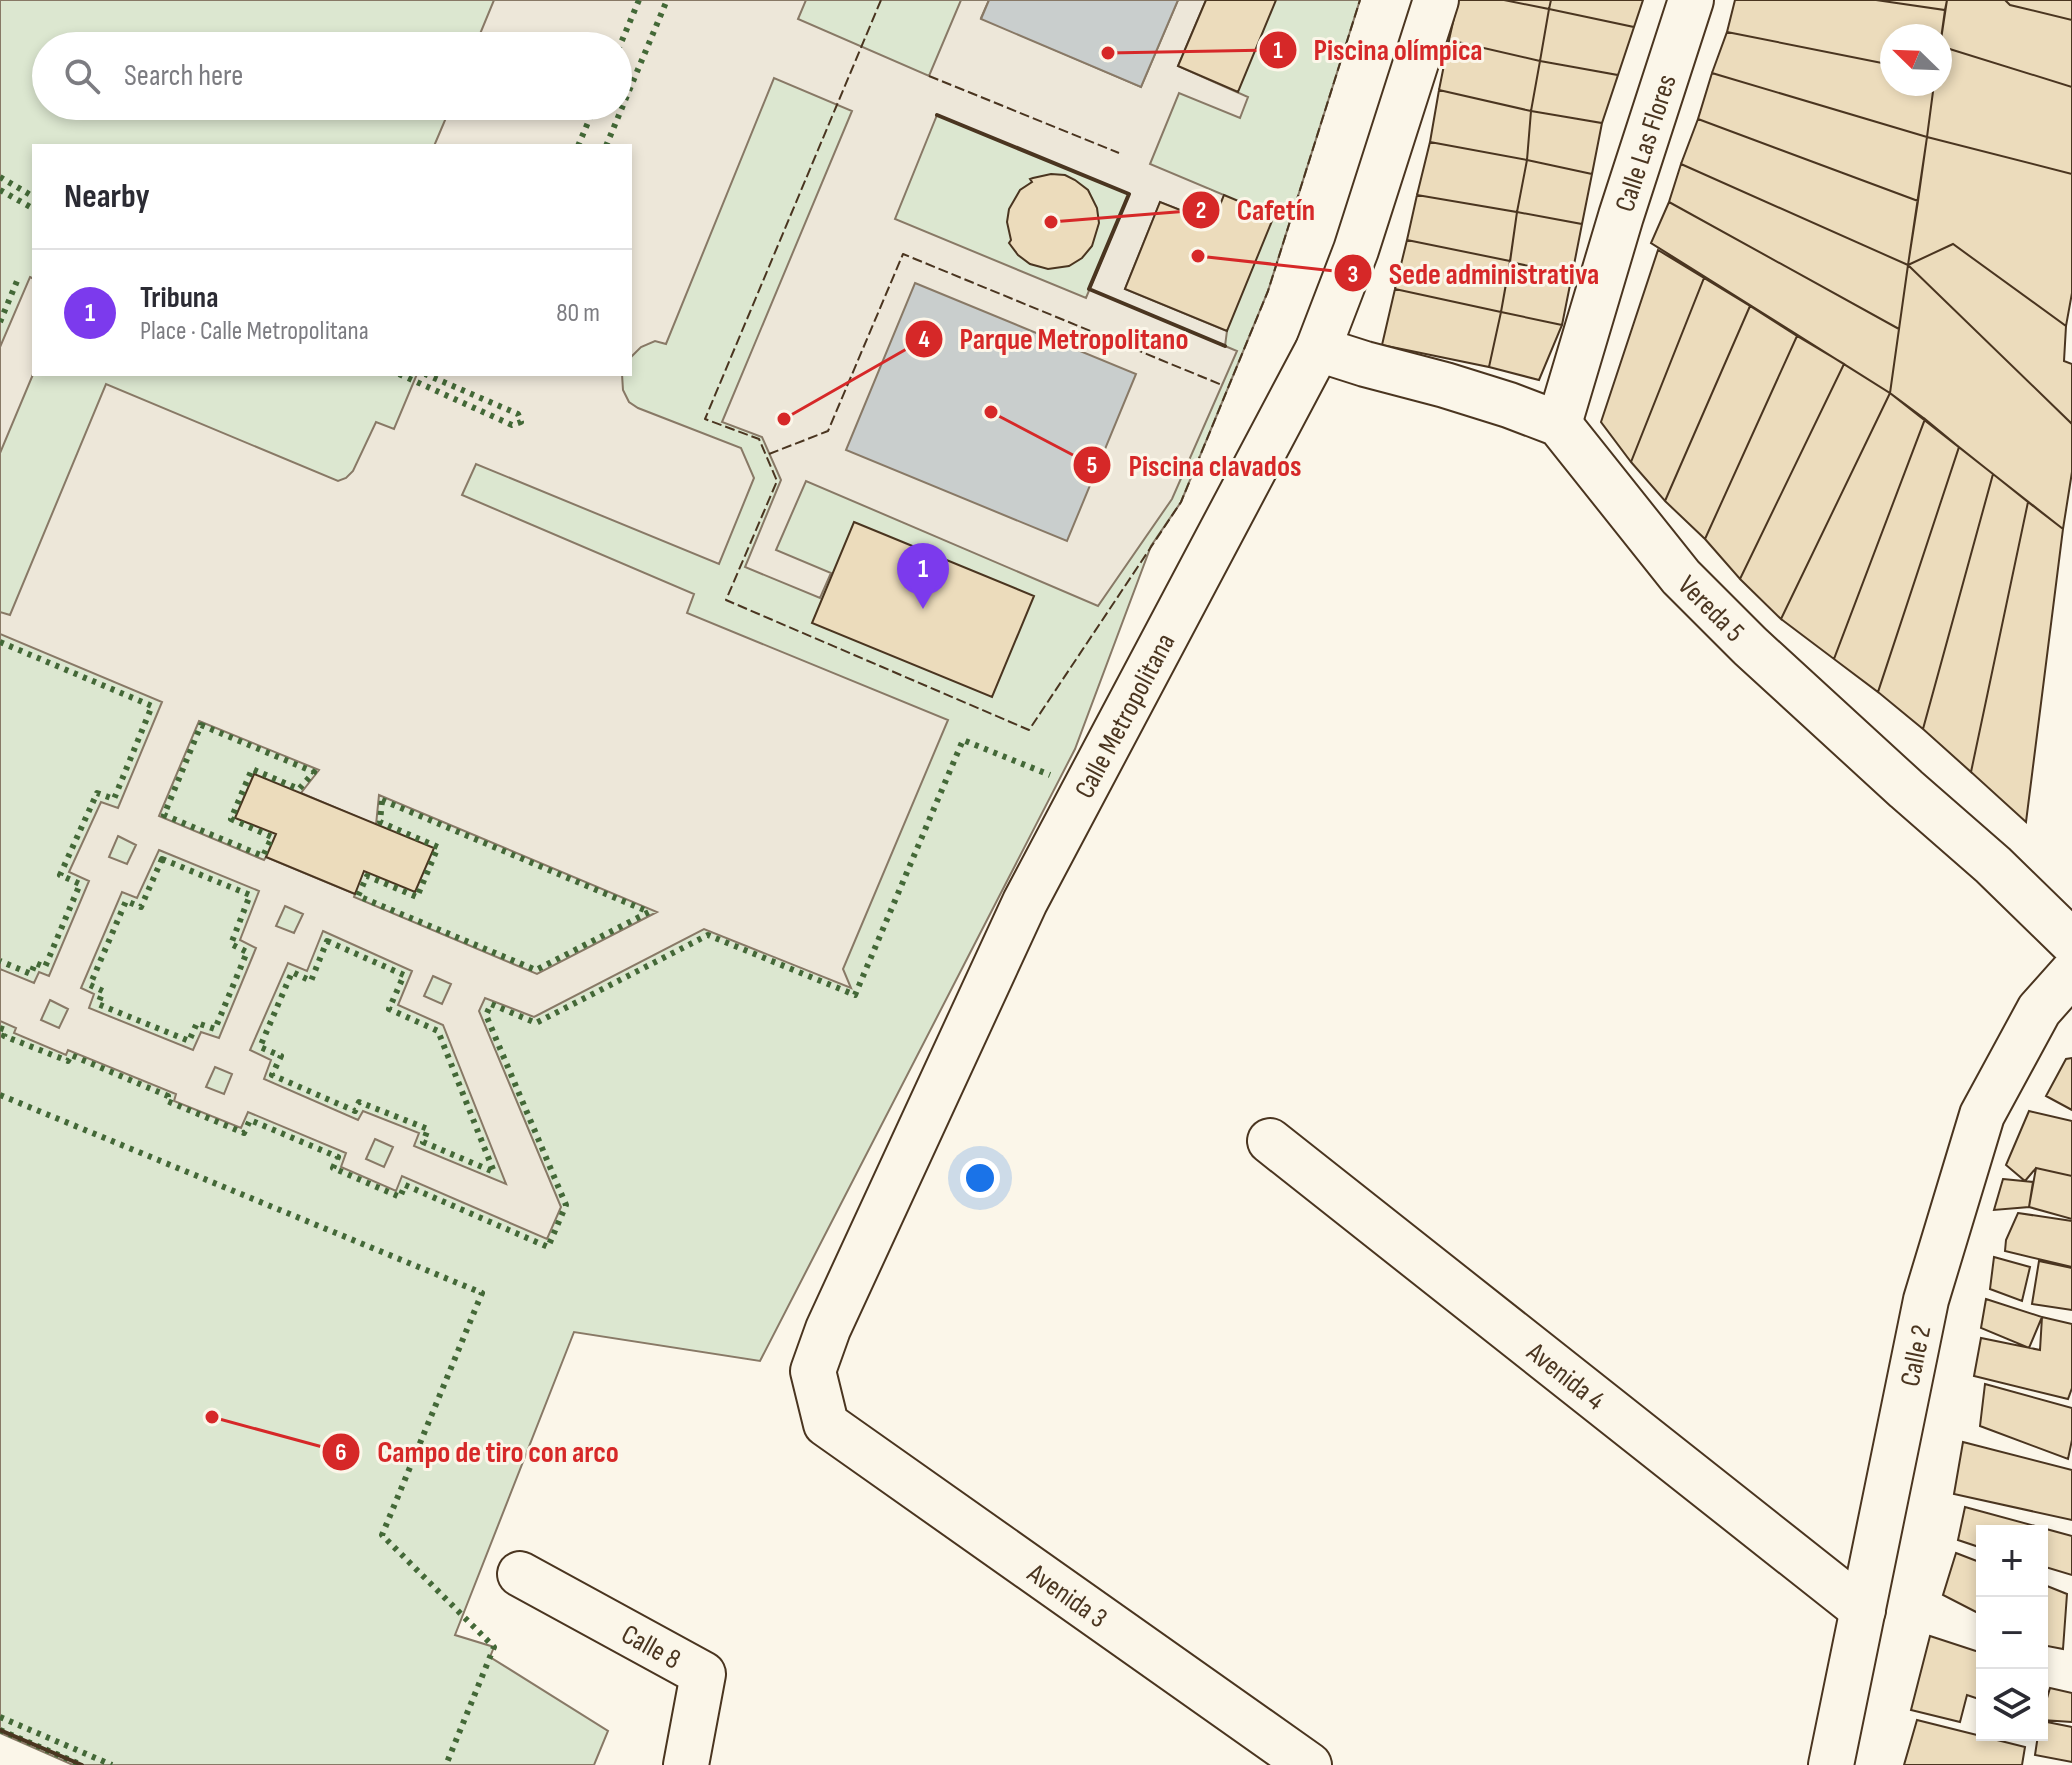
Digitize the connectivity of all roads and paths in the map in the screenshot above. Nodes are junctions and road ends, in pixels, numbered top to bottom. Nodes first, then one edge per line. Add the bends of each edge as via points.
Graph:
1 (1436, 0) edge
2 (1691, 0) edge
3 (1318, 349) junction
4 (1559, 424) junction
5 (2072, 942) edge
6 (2072, 973) edge
7 (1270, 1141) dead end
8 (826, 1424) joint
9 (520, 1574) dead end
10 (1863, 1610) junction
11 (686, 1765) edge
12 (1309, 1765) edge
13 (1831, 1765) edge

1 - 3 street, Calle Metropolitana via 1356,250
2 - 4 street, Calle Las Flores
3 - 4 street
3 - 8 street, Calle Metropolitana via 1025,902 828,1329 813,1371
4 - 5 street, Vereda 5 via 1681,577
6 - 10 street, Calle 2 via 2039,1010 1982,1115 1926,1300
7 - 10 street, Avenida 4
8 - 12 street, Avenida 3
9 - 11 street, Calle 8 via 703,1674
10 - 13 street, Calle 2

